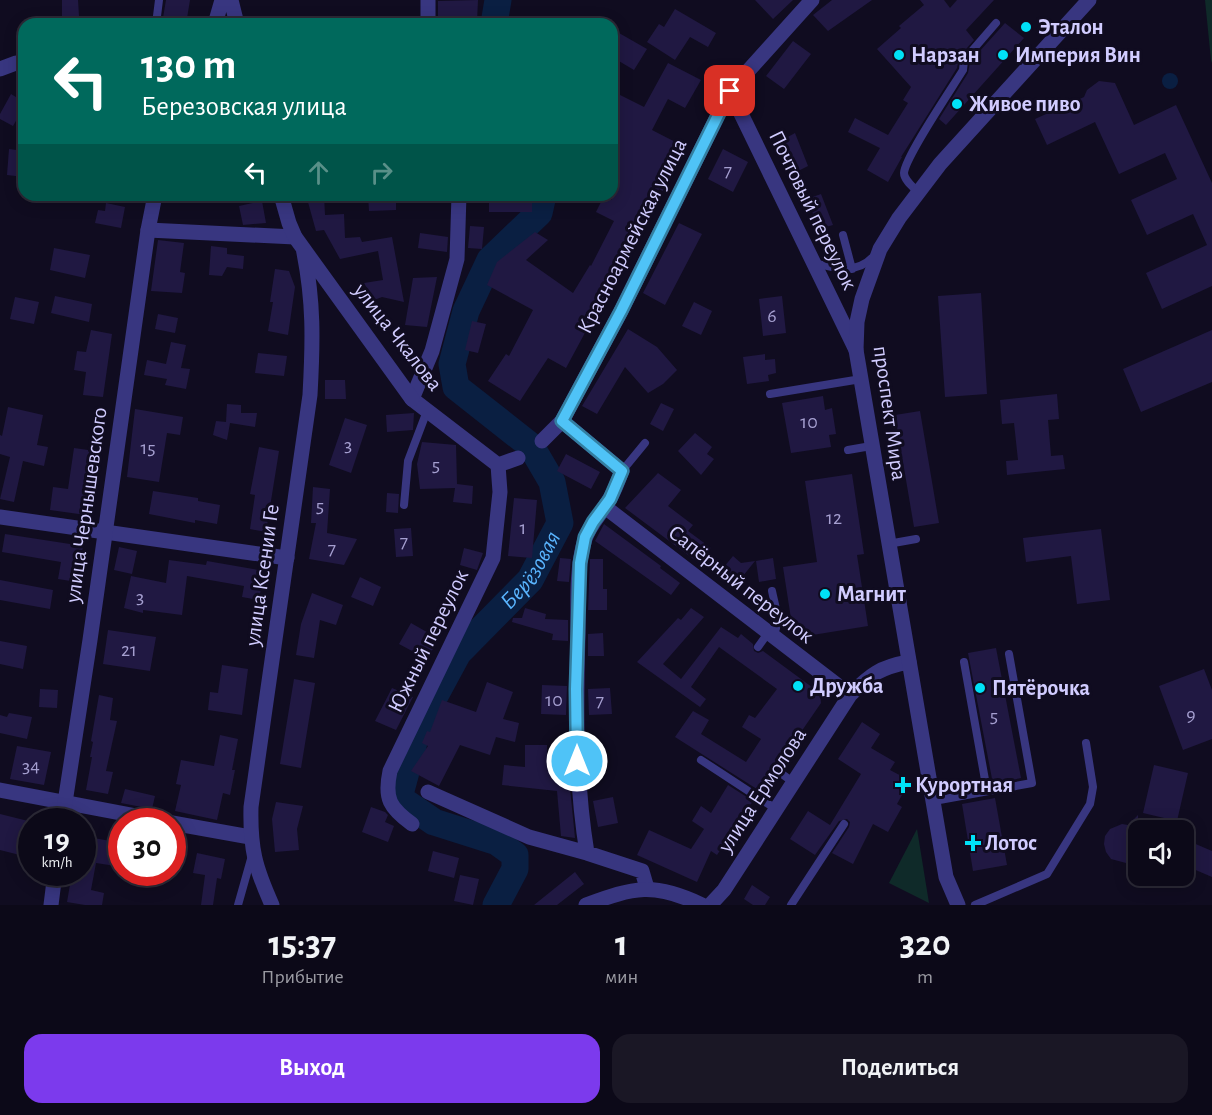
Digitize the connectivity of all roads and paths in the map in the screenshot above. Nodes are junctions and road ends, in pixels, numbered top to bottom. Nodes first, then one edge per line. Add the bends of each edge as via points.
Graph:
1 (159, 0) edge
2 (222, 0) edge
3 (231, 0) edge
4 (428, 0) edge
5 (812, 0) edge
6 (1089, 0) edge
7 (157, 18) edge
8 (218, 18) edge
9 (236, 18) edge
10 (428, 18) edge
11 (996, 23) dead end
12 (18, 64) edge
13 (0, 69) edge
14 (730, 91) junction
15 (918, 192) junction
16 (154, 201) edge
17 (282, 201) edge
18 (459, 201) edge
19 (148, 230) junction
20 (843, 235) dead end
21 (299, 243) junction
22 (880, 249) junction
23 (814, 263) junction
24 (852, 269) junction
25 (856, 350) junction
26 (861, 379) junction
27 (770, 394) dead end
28 (412, 399) junction
29 (427, 411) junction
30 (562, 421) junction
31 (542, 441) dead end
32 (645, 443) dead end
33 (871, 446) junction
34 (848, 450) dead end
35 (518, 458) dead end
36 (498, 465) junction
37 (622, 471) junction
38 (404, 505) dead end
39 (605, 507) junction
40 (0, 517) edge
41 (104, 532) junction
42 (916, 539) dead end
43 (888, 544) junction
44 (287, 558) junction
45 (772, 591) dead end
46 (770, 634) junction
47 (758, 647) dead end
48 (1009, 654) dead end
49 (909, 662) junction
50 (964, 662) dead end
51 (850, 695) junction
52 (1086, 743) dead end
53 (701, 760) dead end
54 (775, 769) dead end
55 (793, 782) junction
56 (0, 790) edge
57 (428, 792) dead end
58 (987, 792) junction
59 (934, 801) junction
60 (64, 803) junction
61 (63, 808) edge
62 (776, 809) junction
63 (108, 811) edge
64 (412, 824) dead end
65 (844, 824) dead end
66 (186, 825) edge
67 (250, 837) junction
68 (587, 853) junction
69 (253, 855) junction
70 (53, 886) edge
71 (647, 888) junction
72 (51, 905) edge
73 (238, 905) edge
74 (272, 905) edge
75 (586, 905) edge
76 (702, 905) edge
77 (710, 905) edge
78 (791, 905) edge
79 (958, 905) edge
80 (975, 905) edge

1 - 7 lane
2 - 8 street
3 - 9 street
4 - 10 street
5 - 14 street, Красноармейская улица
6 - 15 street, проспект Мира
11 - 15 lane via 964,60 963,70 906,166 903,175
12 - 13 street
14 - 23 street, Почтовый переулок
14 - 30 street, Красноармейская улица
15 - 22 street, проспект Мира
16 - 19 street, улица Чернышевского
17 - 21 street, улица Чкалова via 288,224
18 - 28 street via 457,259 432,351
19 - 21 street
19 - 41 street, улица Чернышевского
20 - 24 lane
21 - 28 street, улица Чкалова
21 - 44 street, улица Ксении Ге via 311,285 313,345 310,395
22 - 24 lane via 867,263
22 - 25 street, проспект Мира via 862,299
23 - 24 lane
23 - 25 street, Почтовый переулок
25 - 26 street, проспект Мира
26 - 27 lane
26 - 33 street, проспект Мира
28 - 29 street, улица Чкалова
29 - 36 street, улица Чкалова
29 - 38 lane via 408,461
30 - 31 street, Красноармейская улица
30 - 37 street
32 - 37 lane
33 - 34 lane
33 - 43 street, проспект Мира
35 - 36 street
36 - 64 street, Южный переулок via 500,492 493,558 390,771 389,801
37 - 39 street
39 - 46 street, Сапёрный переулок via 636,538
39 - 68 street via 585,537 580,563 577,761
40 - 41 street
41 - 44 street
41 - 60 street, улица Чернышевского
42 - 43 lane
43 - 49 street, проспект Мира
44 - 67 street, улица Ксении Ге
45 - 46 lane via 777,630
46 - 47 lane
46 - 51 street, Сапёрный переулок
48 - 58 lane via 1032,783
49 - 51 street, улица Ермолова via 871,674
49 - 59 street, проспект Мира
50 - 58 lane
51 - 55 street, улица Ермолова
52 - 80 lane via 1093,787 1090,804 1047,874
53 - 62 lane
54 - 55 lane
55 - 62 street, улица Ермолова
56 - 60 street
57 - 68 street via 529,837
58 - 59 lane
59 - 79 street, проспект Мира via 946,877
60 - 61 street, улица Чернышевского
60 - 63 street
62 - 77 street, улица Ермолова via 724,890
65 - 78 lane
66 - 67 street
67 - 69 street, улица Ксении Ге
68 - 71 street via 642,871
69 - 73 lane
69 - 74 street, улица Ксении Ге
70 - 72 street
71 - 75 street
71 - 76 street via 671,891

